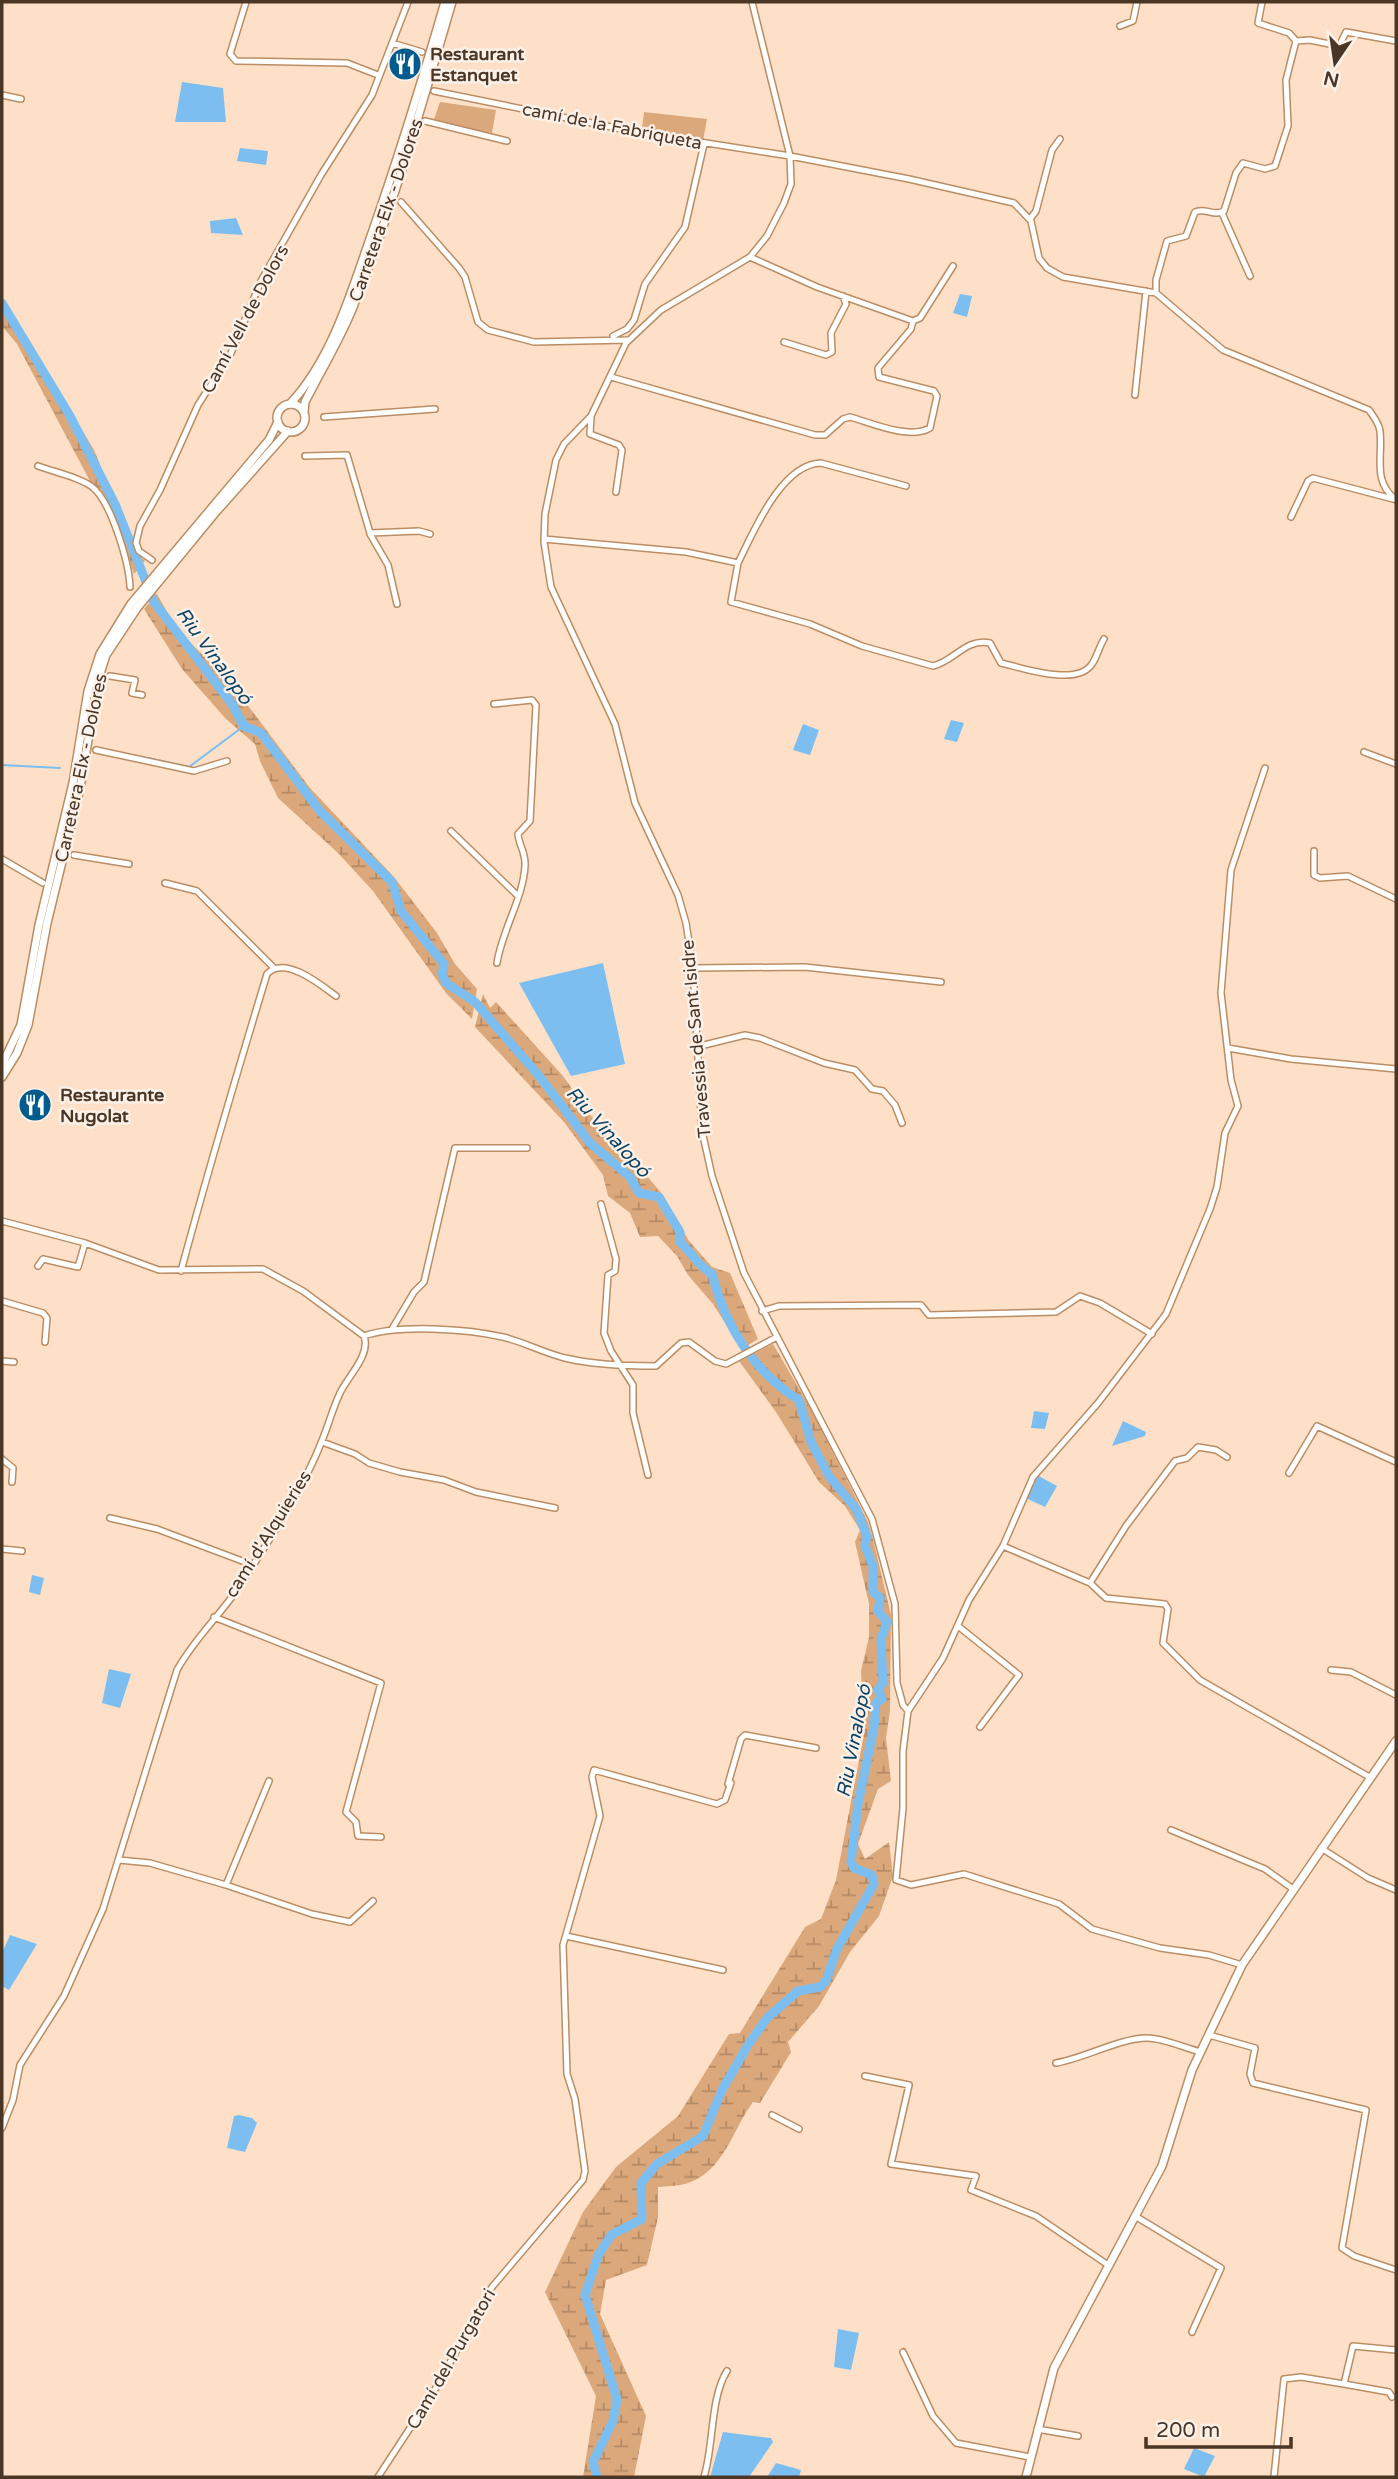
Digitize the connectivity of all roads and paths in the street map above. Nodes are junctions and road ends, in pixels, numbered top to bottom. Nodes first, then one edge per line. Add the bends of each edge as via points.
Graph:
1 (246, 2) edge
2 (408, 2) edge
3 (445, 2) edge
4 (452, 2) edge
5 (752, 2) edge
6 (1137, 2) edge
7 (1262, 2) edge
8 (1120, 26) dead end
9 (1296, 41) junction
10 (1396, 41) edge
11 (392, 43) junction
12 (422, 52) dead end
13 (379, 75) junction
14 (434, 91) dead end
15 (2, 95) edge
16 (21, 99) dead end
17 (425, 121) dead end
18 (1060, 139) dead end
19 (507, 141) dead end
20 (704, 144) junction
21 (790, 156) junction
22 (401, 202) dead end
23 (1022, 210) junction
24 (1035, 212) junction
25 (1222, 213) junction
26 (1030, 219) junction
27 (750, 257) junction
28 (953, 266) dead end
29 (1250, 275) dead end
30 (1146, 291) junction
31 (1156, 293) junction
32 (843, 296) junction
33 (913, 321) junction
34 (600, 339) junction
35 (628, 340) junction
36 (784, 342) dead end
37 (611, 377) junction
38 (1135, 395) dead end
39 (290, 404) junction
40 (435, 409) dead end
41 (304, 412) junction
42 (591, 416) junction
43 (324, 417) dead end
44 (278, 422) junction
45 (288, 431) junction
46 (305, 456) dead end
47 (38, 466) dead end
48 (906, 485) dead end
49 (616, 492) dead end
50 (1396, 500) edge
51 (1291, 517) dead end
52 (369, 533) junction
53 (430, 534) dead end
54 (544, 539) junction
55 (152, 560) dead end
56 (738, 564) junction
57 (161, 573) junction
58 (130, 587) dead end
59 (397, 604) dead end
60 (134, 606) junction
61 (1104, 639) dead end
62 (110, 676) dead end
63 (142, 695) dead end
64 (494, 704) dead end
65 (96, 750) dead end
66 (1364, 752) dead end
67 (227, 761) dead end
68 (1396, 764) edge
69 (1265, 768) dead end
70 (452, 831) dead end
71 (1314, 851) dead end
72 (74, 855) dead end
73 (2, 859) edge
74 (129, 864) dead end
75 (43, 883) dead end
76 (165, 883) dead end
77 (518, 896) junction
78 (1396, 899) edge
79 (497, 963) dead end
80 (273, 967) junction
81 (694, 968) junction
82 (941, 982) dead end
83 (336, 996) dead end
84 (696, 1047) junction
85 (1228, 1048) junction
86 (2, 1065) edge
87 (1396, 1069) edge
88 (2, 1077) edge
89 (902, 1123) dead end
90 (527, 1149) dead end
91 (601, 1204) dead end
92 (2, 1221) edge
93 (85, 1243) junction
94 (38, 1266) dead end
95 (181, 1271) junction
96 (2, 1301) edge
97 (762, 1311) junction
98 (392, 1329) junction
99 (1152, 1334) junction
100 (364, 1336) junction
101 (775, 1338) junction
102 (45, 1342) dead end
103 (2, 1361) edge
104 (15, 1363) dead end
105 (620, 1364) junction
106 (322, 1442) junction
107 (1227, 1457) dead end
108 (2, 1459) edge
109 (1396, 1462) edge
110 (1289, 1473) dead end
111 (648, 1475) dead end
112 (12, 1482) dead end
113 (555, 1508) dead end
114 (110, 1518) dead end
115 (1003, 1546) junction
116 (2, 1549) edge
117 (22, 1551) dead end
118 (253, 1565) junction
119 (1090, 1583) junction
120 (214, 1617) junction
121 (958, 1626) junction
122 (1331, 1670) dead end
123 (1396, 1695) edge
124 (908, 1711) junction
125 (980, 1727) dead end
126 (1396, 1741) edge
127 (816, 1748) dead end
128 (1371, 1778) junction
129 (269, 1781) dead end
130 (1171, 1830) dead end
131 (382, 1838) dead end
132 (1321, 1848) junction
133 (119, 1860) junction
134 (226, 1885) junction
135 (1293, 1889) junction
136 (1396, 1890) edge
137 (373, 1900) dead end
138 (566, 1936) junction
139 (1242, 1965) junction
140 (723, 1970) dead end
141 (1209, 2035) junction
142 (1201, 2052) junction
143 (1056, 2063) dead end
144 (865, 2076) dead end
145 (772, 2115) dead end
146 (2, 2129) edge
147 (799, 2129) dead end
148 (1135, 2216) junction
149 (1108, 2265) junction
150 (1396, 2270) edge
151 (1192, 2332) dead end
152 (1396, 2350) edge
153 (903, 2352) dead end
154 (727, 2371) dead end
155 (1344, 2385) junction
156 (1392, 2397) dead end
157 (1037, 2429) junction
158 (1077, 2436) dead end
159 (1030, 2457) junction
160 (378, 2477) edge
161 (704, 2477) edge
162 (1026, 2477) edge
163 (1274, 2477) edge

1 - 13 street via 230,54 236,61 347,63
2 - 11 street, Camí Vell de Dolors
3 - 39 main road, Carretera Elx - Dolores via 353,289 322,358
4 - 41 main road, Carretera Elx - Dolores via 363,282
5 - 21 street, Travessia de Sant Isidre
6 - 8 street via 1133,22
7 - 9 street via 1258,23 1289,33
9 - 10 street via 1339,46 1346,33
9 - 25 street via 1286,80 1288,126 1275,166 1265,169 1243,163
11 - 12 street
11 - 13 street, Camí Vell de Dolors
13 - 55 street, Camí Vell de Dolors via 261,281 231,353 198,405 140,526 136,543
14 - 20 street, camí de la Fabriqueta
15 - 16 street
17 - 19 street
18 - 24 street via 1052,150
20 - 21 street, camí de la Fabriqueta
20 - 34 street via 685,227 645,284 627,330
21 - 23 street, camí de la Fabriqueta via 951,187 1014,203
21 - 27 street, Travessia de Sant Isidre via 791,184 785,203
22 - 34 street via 459,268 478,321 488,330 534,342
23 - 24 street
23 - 26 street
24 - 26 street
25 - 29 street
25 - 31 street via 1195,212 1186,236 1167,241
26 - 30 street via 1039,258 1048,268 1063,277
27 - 32 street
27 - 35 street, Travessia de Sant Isidre via 661,310
28 - 33 street via 920,318
30 - 31 street
30 - 38 street
31 - 50 street via 1223,350 1369,410 1380,428 1379,476
32 - 33 street
32 - 36 street via 846,304 831,333 832,352 826,355
33 - 37 street via 877,374 934,391 936,404 925,431 910,432 850,417 825,435 815,435
34 - 35 street
35 - 37 street, Travessia de Sant Isidre
37 - 42 street, Travessia de Sant Isidre
39 - 41 main road
39 - 44 main road via 280,409
40 - 43 street
41 - 45 main road via 303,425
42 - 49 street via 590,434 622,450
42 - 54 street, Travessia de Sant Isidre via 556,460
44 - 45 main road
44 - 57 main road, Carretera Elx - Dolores
45 - 57 main road, Carretera Elx - Dolores
46 - 52 street via 347,455
47 - 58 street via 90,485 100,494 130,568
48 - 56 street via 810,463 761,513
50 - 51 street via 1313,478
52 - 53 street
52 - 59 street via 388,565
54 - 56 street via 686,552
54 - 81 street, Travessia de Sant Isidre via 551,587 615,724 635,803 678,895
56 - 61 street via 731,602 933,666 970,643 983,642 990,643 1000,663 1064,677 1091,666
57 - 60 main road, Carretera Elx - Dolores
60 - 86 main road, Carretera Elx - Dolores via 105,642 92,677 24,1012
60 - 88 main road, Carretera Elx - Dolores via 98,680 32,1012 20,1047
62 - 63 street via 135,680 132,692
64 - 77 street via 523,698 536,705 530,821 519,834 519,845 526,854
65 - 67 street via 194,771
66 - 68 street
69 - 85 street via 1231,870 1221,993
70 - 77 street
71 - 78 street via 1314,875 1348,876
72 - 74 street
73 - 75 street
76 - 80 street via 197,891
77 - 79 street
80 - 83 street via 314,979
80 - 95 street via 221,1121
81 - 82 street via 805,967
81 - 84 street, Travessia de Sant Isidre
84 - 89 street via 752,1036 855,1070 872,1089 883,1091
84 - 97 street, Travessia de Sant Isidre via 702,1131 712,1176 744,1273
85 - 87 street
85 - 99 street via 1238,1106 1222,1143 1217,1187 1173,1301
90 - 98 street via 455,1148 424,1282
91 - 105 street via 616,1259 615,1271 608,1275 604,1333
92 - 93 street
93 - 94 street via 78,1267 43,1259
93 - 95 street via 159,1270
95 - 100 street via 251,1267 275,1273
96 - 102 street via 43,1313 47,1318
97 - 99 street via 779,1306 921,1304 929,1315 1056,1312 1080,1296
97 - 101 street, Travessia de Sant Isidre
98 - 100 street
98 - 105 street via 504,1338 566,1359
99 - 115 street via 1033,1477
100 - 106 street, camí d'Alquieries via 364,1354 347,1378
101 - 105 street via 721,1363 688,1342 656,1366
101 - 124 street, Travessia de Sant Isidre via 872,1519 895,1604 897,1684
103 - 104 street
105 - 111 street via 633,1385 633,1413
106 - 113 street via 400,1472
106 - 118 street, camí d'Alquieries
107 - 119 street via 1198,1447 1187,1458 1175,1461
108 - 112 street via 13,1468
109 - 110 street via 1317,1426
114 - 118 street via 157,1529
115 - 119 street
115 - 121 street
116 - 117 street
118 - 120 street, camí d'Alquieries
119 - 128 street via 1106,1598 1165,1604 1163,1643 1200,1680
120 - 131 street via 381,1683 346,1812 356,1822 358,1836
120 - 133 street, camí d'Alquieries via 177,1670
121 - 124 street
121 - 125 street via 1019,1675
122 - 123 street via 1351,1672
124 - 139 street, Travessia de Sant Isidre via 896,1880 911,1885 964,1874 1059,1904 1092,1929
126 - 128 main road
127 - 138 street, Camí del Purgatori via 745,1735 725,1800 717,1804 594,1770 600,1816
128 - 132 main road
129 - 134 street
130 - 135 street via 1265,1869
132 - 135 main road
132 - 136 street
133 - 134 street via 141,1861
133 - 146 street, camí d'Alquieries via 64,1996 20,2065
134 - 137 street via 350,1923
135 - 139 main road
138 - 140 street
138 - 160 street, Camí del Purgatori via 567,2072 586,2171 583,2180 492,2287 433,2393
139 - 141 main road
141 - 142 main road
141 - 150 street via 1255,2048 1250,2074 1253,2083 1366,2110 1342,2248
142 - 143 street via 1148,2038
142 - 148 main road via 1169,2149
144 - 149 street via 909,2085 891,2164 976,2176 971,2189 1036,2216
145 - 147 street
148 - 149 main road
148 - 151 street via 1221,2268
149 - 157 main road via 1054,2368
152 - 155 street via 1353,2346
153 - 159 street via 933,2416 956,2443
154 - 161 street via 716,2404
155 - 156 street via 1389,2392
155 - 163 street via 1294,2376 1284,2379
157 - 158 street
157 - 159 main road
159 - 162 main road

